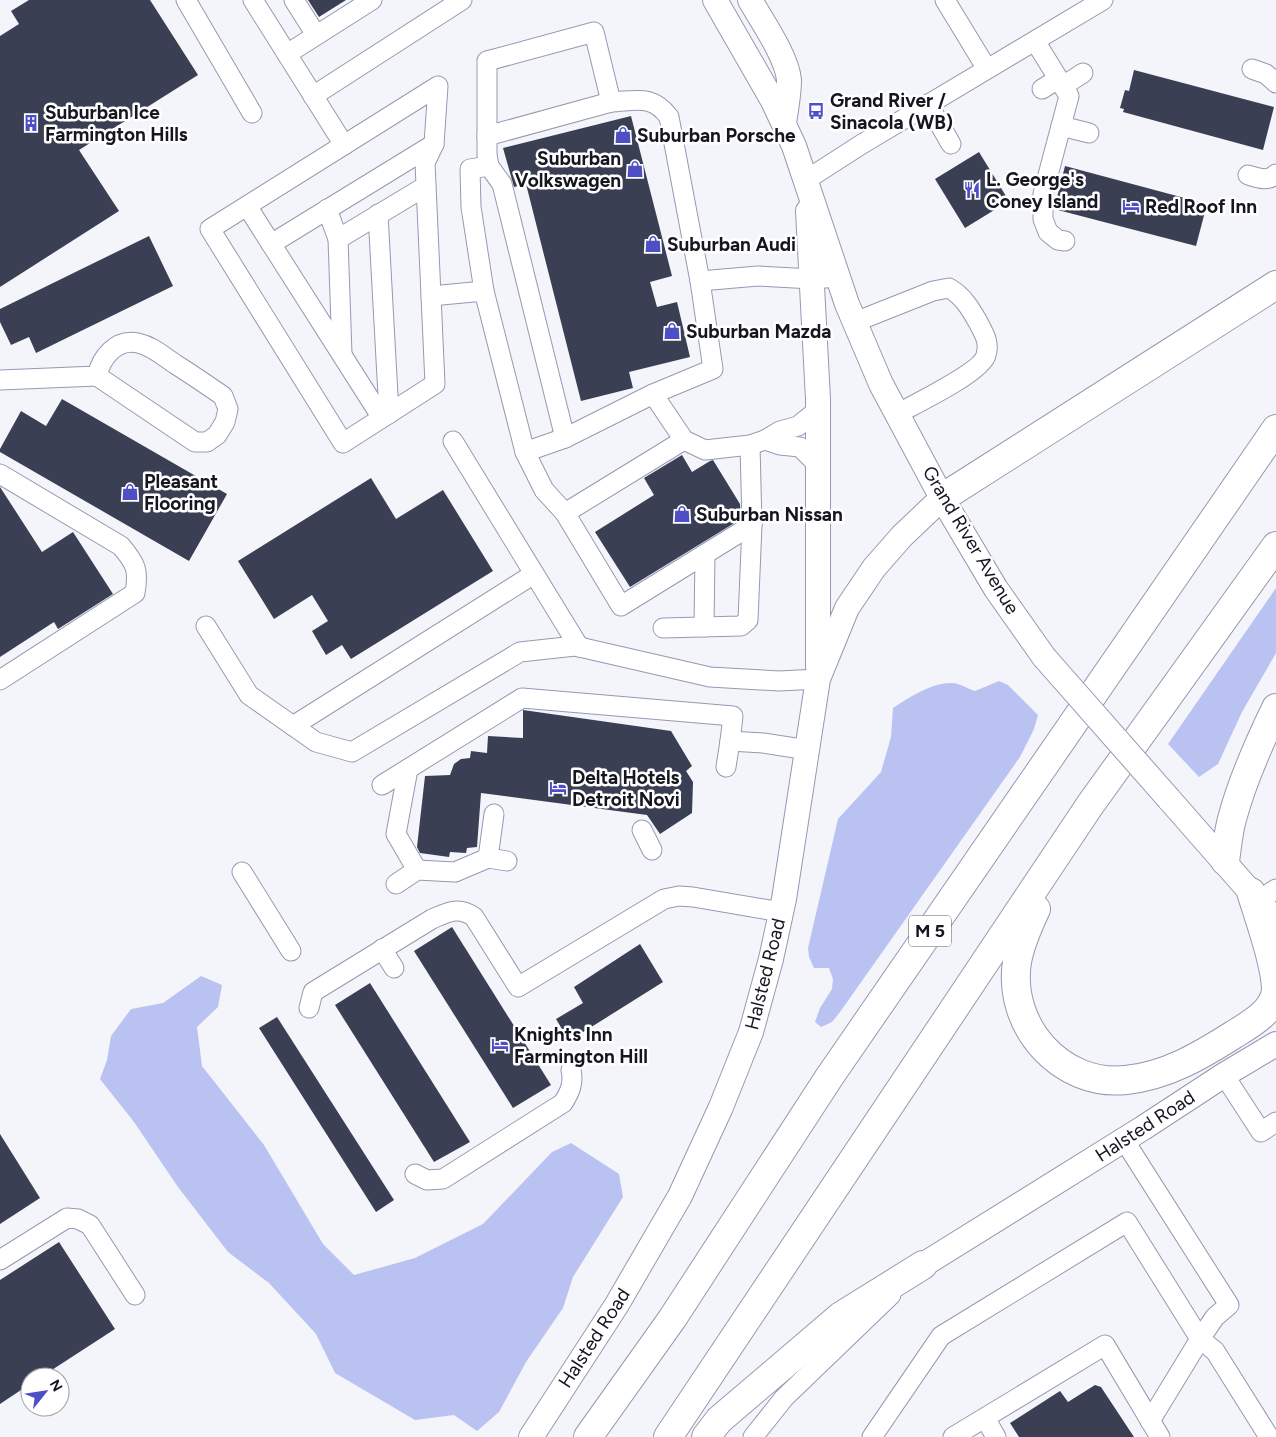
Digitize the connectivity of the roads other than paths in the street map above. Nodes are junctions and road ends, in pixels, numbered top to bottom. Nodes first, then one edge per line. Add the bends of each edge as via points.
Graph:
1 (186, 0) edge
2 (253, 0) edge
3 (294, 0) edge
4 (372, 0) edge
5 (462, 0) edge
6 (715, 0) edge
7 (945, 0) edge
8 (1103, 0) edge
9 (755, 2) edge
10 (316, 35) junction
11 (1035, 40) junction
12 (287, 54) junction
13 (987, 69) junction
14 (1252, 69) dead end
15 (1083, 73) dead end
16 (1060, 82) junction
17 (1276, 84) edge
18 (1042, 89) dead end
19 (313, 96) junction
20 (611, 102) junction
21 (928, 104) junction
22 (252, 113) dead end
23 (784, 123) junction
24 (1061, 126) junction
25 (1090, 133) dead end
26 (487, 136) junction
27 (434, 144) junction
28 (951, 144) dead end
29 (344, 145) junction
30 (490, 166) junction
31 (1276, 174) edge
32 (1248, 175) dead end
33 (806, 180) junction
34 (426, 186) junction
35 (246, 206) junction
36 (327, 210) junction
37 (378, 214) junction
38 (338, 239) junction
39 (1065, 242) dead end
40 (271, 244) junction
41 (838, 277) junction
42 (812, 278) junction
43 (700, 281) junction
44 (1276, 285) edge
45 (484, 291) junction
46 (431, 296) junction
47 (855, 322) junction
48 (342, 354) junction
49 (97, 376) junction
50 (0, 380) edge
51 (653, 394) junction
52 (818, 410) junction
53 (897, 414) junction
54 (386, 416) junction
55 (1276, 429) edge
56 (565, 438) junction
57 (684, 440) junction
58 (453, 441) dead end
59 (757, 442) junction
60 (525, 452) junction
61 (818, 466) junction
62 (0, 474) edge
63 (942, 498) junction
64 (565, 513) junction
65 (752, 525) junction
66 (1276, 546) edge
67 (705, 554) junction
68 (534, 574) junction
69 (206, 626) dead end
70 (704, 627) junction
71 (663, 628) dead end
72 (579, 647) junction
73 (818, 679) junction
74 (0, 680) edge
75 (1276, 708) edge
76 (293, 726) junction
77 (730, 741) junction
78 (808, 750) junction
79 (726, 767) dead end
80 (408, 769) junction
81 (382, 785) dead end
82 (1090, 805) junction
83 (494, 814) dead end
84 (642, 830) dead end
85 (652, 850) dead end
86 (488, 858) junction
87 (507, 861) dead end
88 (1225, 861) junction
89 (417, 870) junction
90 (242, 872) dead end
91 (396, 884) dead end
92 (1262, 894) edge
93 (781, 912) junction
94 (1276, 921) edge
95 (291, 950) dead end
96 (382, 950) junction
97 (394, 968) dead end
98 (309, 1008) dead end
99 (1276, 1044) edge
100 (571, 1070) dead end
101 (1224, 1075) junction
102 (1276, 1122) edge
103 (1124, 1140) junction
104 (415, 1174) dead end
105 (0, 1260) edge
106 (923, 1264) junction
107 (135, 1295) dead end
108 (1200, 1339) junction
109 (985, 1418) junction
110 (1155, 1429) edge
111 (531, 1437) edge
112 (588, 1437) edge
113 (668, 1437) edge
114 (706, 1437) edge
115 (753, 1437) edge
116 (872, 1437) edge
117 (953, 1437) edge
118 (996, 1437) edge
119 (1270, 1437) edge

1 - 22 street
2 - 12 street
3 - 10 street
4 - 10 street
5 - 19 street
6 - 23 main road, Grand River Avenue
7 - 13 street
8 - 11 street
9 - 23 main road, Grand River Avenue via 785,62 788,93
10 - 12 street
11 - 13 street
11 - 16 street
12 - 19 street
13 - 21 street
14 - 17 street via 1266,74
15 - 16 street
16 - 18 street
16 - 24 street via 1069,96
19 - 29 street
20 - 26 street
20 - 26 street via 594,32 487,61
20 - 43 street via 650,100 669,117
21 - 28 street
21 - 33 street
23 - 33 main road, Grand River Avenue
24 - 25 street
24 - 39 street via 1043,194 1043,219 1048,232
26 - 30 street
27 - 29 street via 438,86
27 - 34 street via 425,163
27 - 36 street
29 - 35 street
30 - 45 street via 470,169 470,207
30 - 56 street via 502,184
31 - 32 street via 1265,180
33 - 41 main road, Grand River Avenue
33 - 42 main road
34 - 37 street
34 - 46 street
35 - 40 street
35 - 54 street via 210,229 343,443
36 - 38 street
36 - 40 street
37 - 38 street
37 - 54 street
38 - 48 street
40 - 48 street
41 - 42 street
41 - 47 main road, Grand River Avenue
42 - 43 street via 758,276
42 - 52 main road
43 - 51 street via 713,369
44 - 63 highway
45 - 46 street
45 - 60 street
46 - 54 street via 435,384
47 - 53 main road, Grand River Avenue
47 - 53 street via 933,291 949,288 959,293 973,312 988,341 986,357 976,368
48 - 54 street
49 - 49 street via 195,442 212,439 225,422 228,409 223,396 150,347 135,342 121,344 108,353
49 - 50 street
51 - 56 street
51 - 57 street
52 - 59 street via 798,426
52 - 61 main road
53 - 63 main road, Grand River Avenue
55 - 112 highway, M 5 via 836,1068 672,1319
56 - 60 street
57 - 59 street via 704,450
57 - 64 street
58 - 68 street
59 - 61 street via 800,447
59 - 65 street
60 - 64 street via 544,490
61 - 73 main road
62 - 74 street via 121,546 132,559 138,576 135,593
63 - 73 main road, Halsted Road via 874,568 847,608
63 - 88 main road, Grand River Avenue, bridge via 996,589 1044,657
64 - 67 street via 621,606
65 - 67 street
65 - 70 street via 748,620 741,626
66 - 82 highway
67 - 70 street
68 - 72 street
68 - 76 street
69 - 76 street via 249,695
70 - 71 street
72 - 73 street via 710,677 779,681
72 - 76 street via 520,652 352,752 316,742
73 - 78 main road, Halsted Road
75 - 88 highway via 1232,820
77 - 78 street
77 - 79 street
77 - 80 street via 733,716 522,698
78 - 93 main road, Halsted Road
80 - 81 street
80 - 89 street via 391,838
82 - 92 highway via 1035,911 1017,962 1017,996 1026,1024 1044,1049 1072,1070 1105,1080 1124,1081 1163,1073 1215,1046 1266,1011 1276,992
82 - 113 highway
83 - 86 street
84 - 85 street
86 - 87 street
86 - 89 street via 455,872
88 - 92 main road, Grand River Avenue
89 - 91 street
90 - 95 street
92 - 94 main road, Grand River Avenue
93 - 96 street via 679,896 664,899 518,987 474,918 465,911 450,911 432,919
93 - 111 main road, Halsted Road via 751,1032 680,1196 616,1306
96 - 97 street
96 - 98 street via 313,992
99 - 101 main road, Halsted Road
100 - 104 street via 571,1090 563,1103 499,1134 443,1179 427,1180
101 - 102 street via 1261,1132
101 - 103 main road, Halsted Road
103 - 106 main road, Halsted Road
103 - 108 street via 1229,1305
105 - 107 street via 67,1218 78,1219 90,1226
106 - 114 highway via 841,1316 719,1420
106 - 115 street, Halsted Road via 784,1398
108 - 110 street
108 - 116 street via 1126,1222 941,1336
108 - 119 street via 1215,1351
109 - 110 street via 1105,1345
109 - 117 street
109 - 118 street

